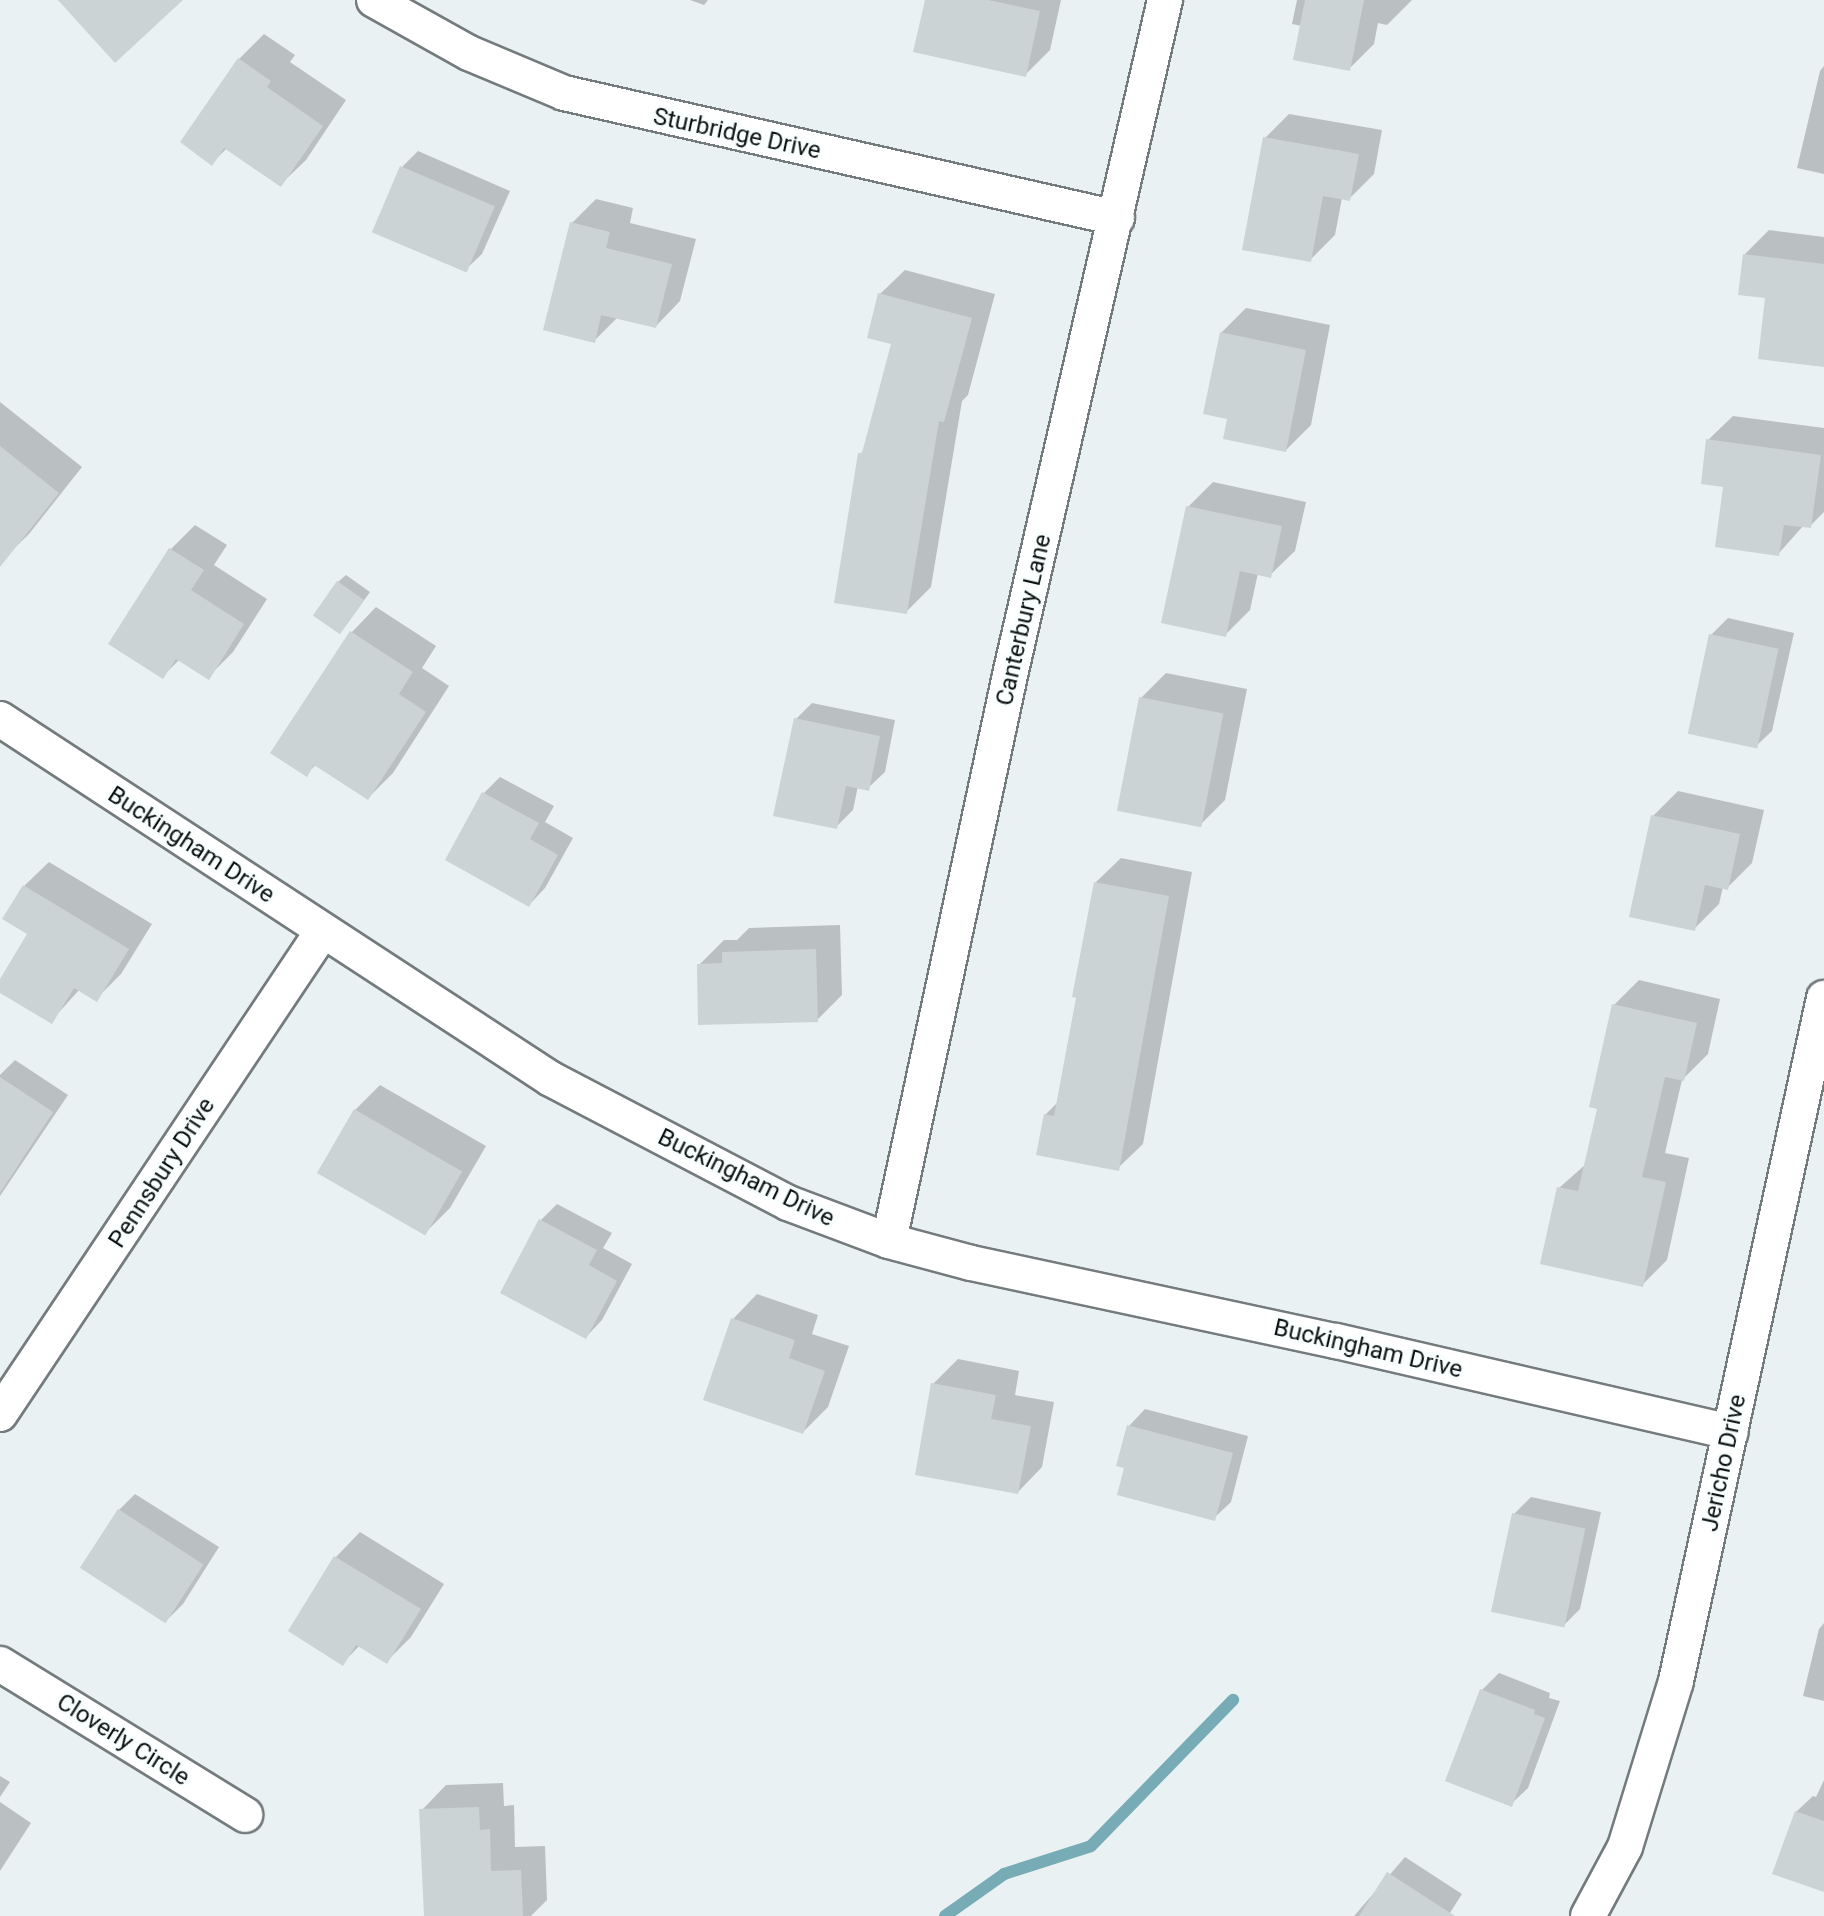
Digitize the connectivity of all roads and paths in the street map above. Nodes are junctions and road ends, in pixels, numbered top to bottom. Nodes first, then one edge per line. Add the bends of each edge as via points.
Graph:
1 (374, 0) edge
2 (1165, 0) edge
3 (1117, 218) junction
4 (0, 719) edge
5 (322, 932) junction
6 (1824, 998) edge
7 (889, 1241) junction
8 (0, 1414) edge
9 (1731, 1432) junction
10 (0, 1664) edge
11 (245, 1815) dead end
12 (1588, 1916) edge

1 - 3 street, Sturbridge Drive via 469,53 564,93
2 - 3 street, Canterbury Lane
3 - 7 street, Canterbury Lane via 1010,675
4 - 5 street, Buckingham Drive
5 - 7 street, Buckingham Drive via 551,1079 788,1203
5 - 8 street, Pennsbury Drive
6 - 9 street, Jericho Drive
7 - 9 street, Buckingham Drive
9 - 12 street, Jericho Drive via 1649,1779 1625,1847
10 - 11 street, Cloverly Circle

